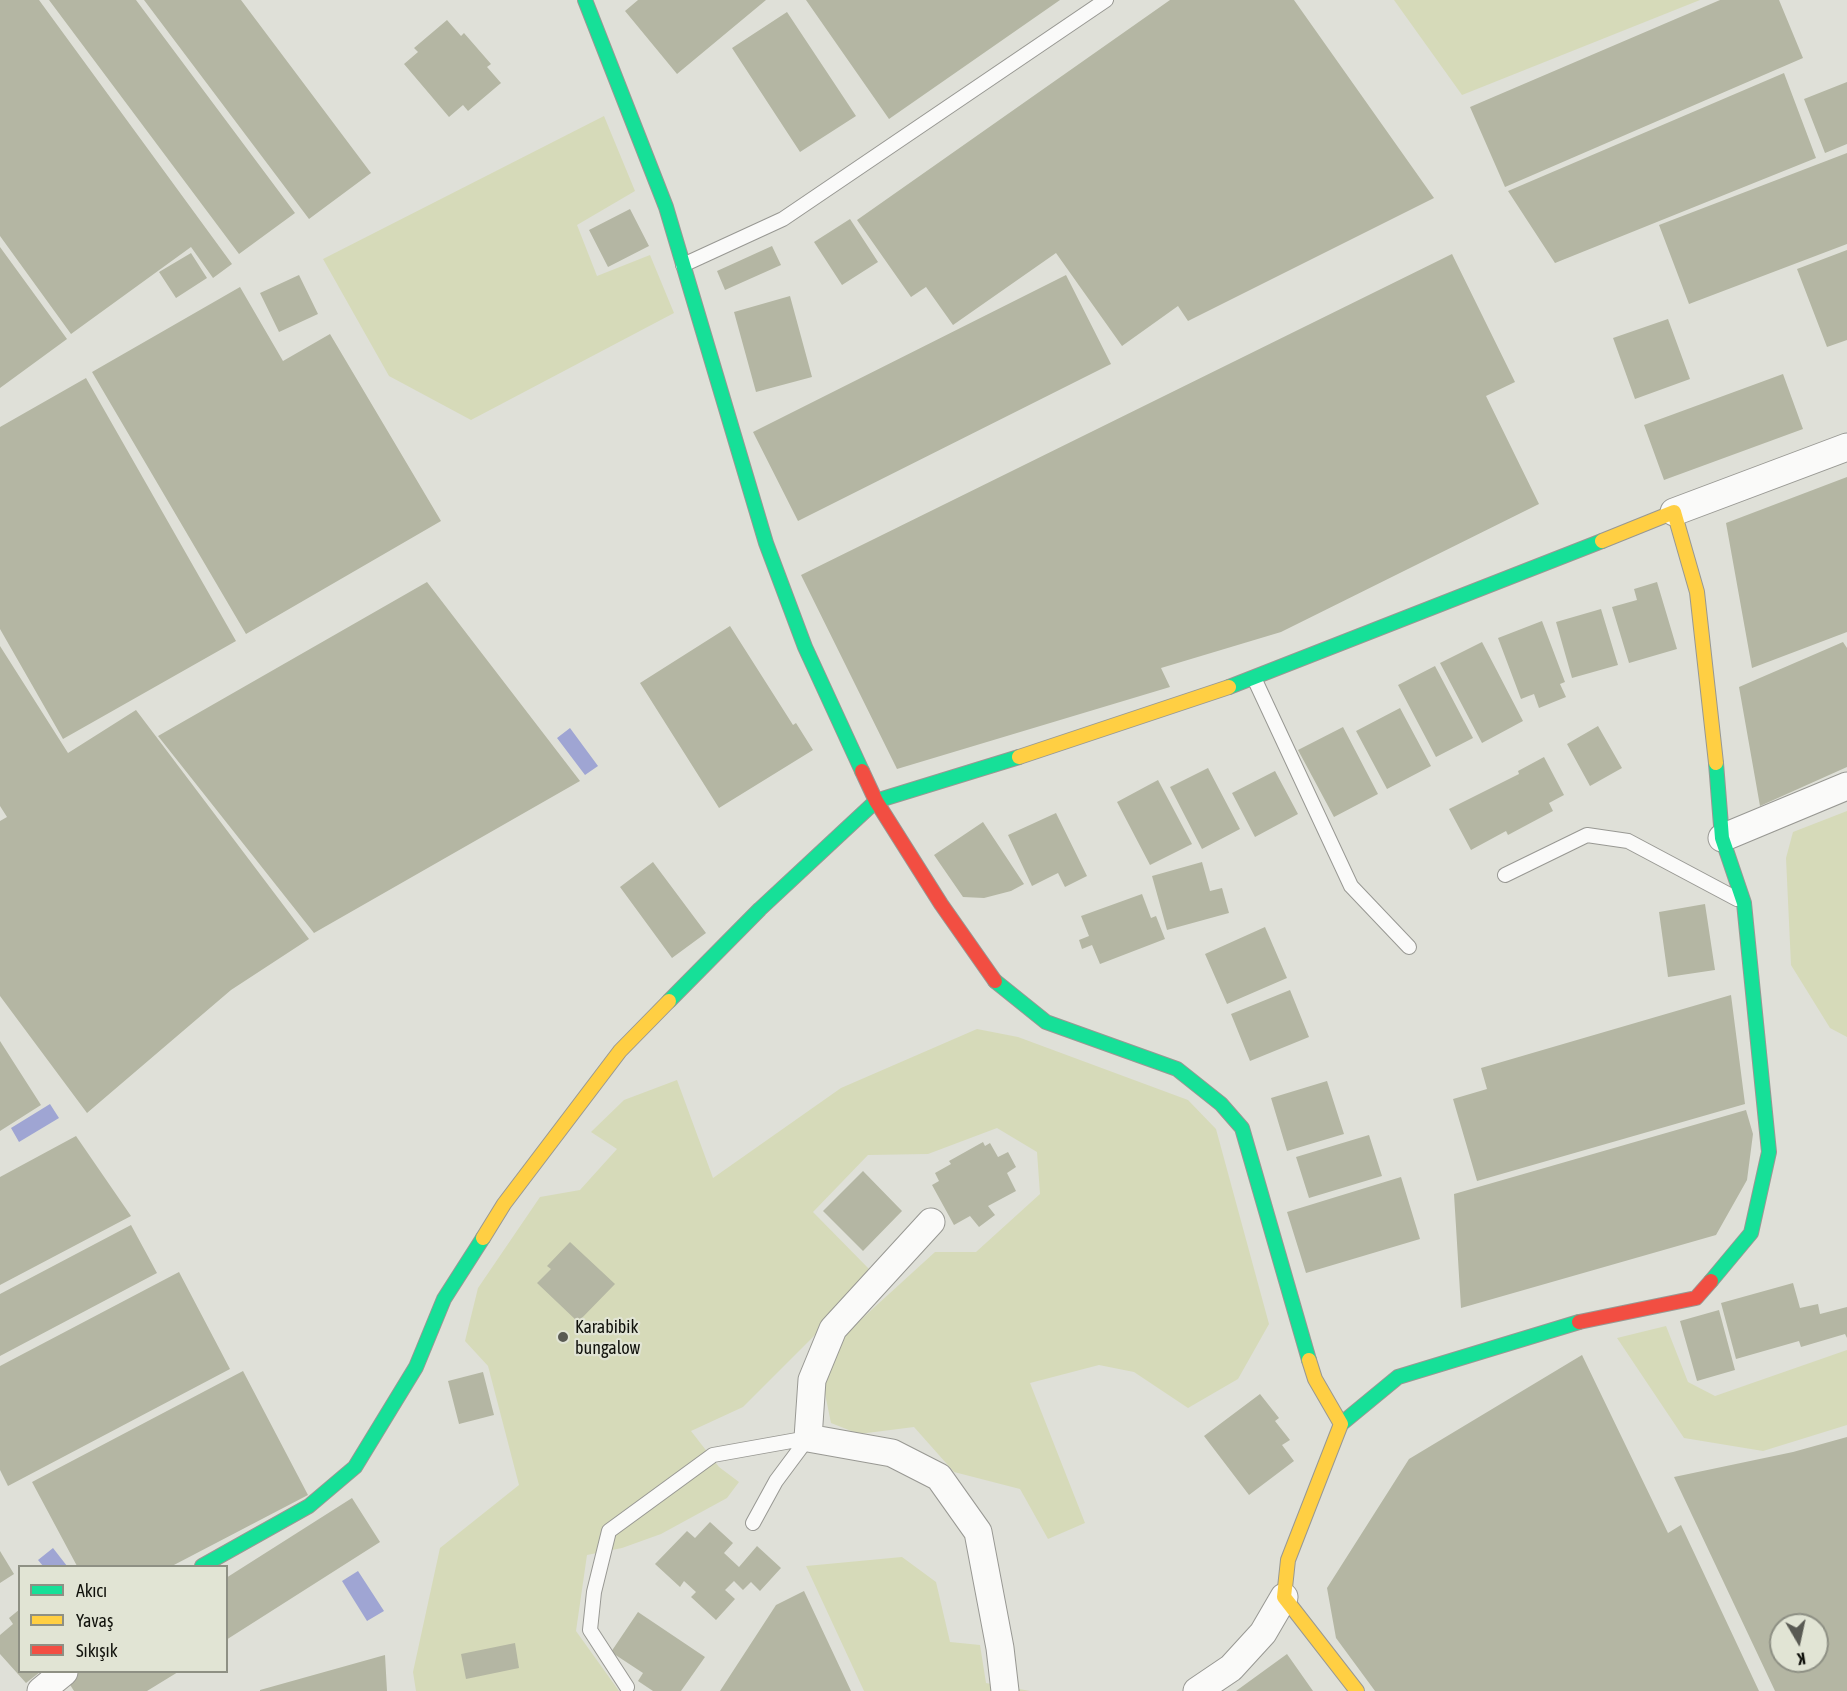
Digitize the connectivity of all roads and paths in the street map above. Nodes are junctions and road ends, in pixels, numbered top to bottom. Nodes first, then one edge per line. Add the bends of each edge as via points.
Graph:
1 (585, 0) edge
2 (1106, 0) edge
3 (683, 265) junction
4 (1847, 447) edge
5 (1674, 512) junction
6 (1254, 678) junction
7 (1847, 786) edge
8 (876, 801) junction
9 (1722, 838) junction
10 (1505, 875) dead end
11 (1744, 903) junction
12 (1409, 947) dead end
13 (931, 1222) dead end
14 (1341, 1424) junction
15 (808, 1438) junction
16 (753, 1523) dead end
17 (204, 1565) edge
18 (1284, 1597) junction
19 (62, 1673) edge
20 (627, 1686) dead end
21 (41, 1691) edge
22 (1005, 1691) edge
23 (1197, 1691) edge
24 (1357, 1691) edge

1 - 3 street via 658,186
2 - 3 lane via 783,219
3 - 8 street via 766,543 805,646
4 - 5 street
5 - 6 street
5 - 9 street via 1697,592
6 - 8 street via 1047,749
6 - 12 lane via 1350,886
7 - 9 street
8 - 14 street via 997,984 1046,1022 1177,1069 1221,1104 1242,1128 1315,1379
8 - 17 street via 760,909 620,1051 504,1204 444,1299 416,1367 355,1467 309,1506
9 - 11 street
10 - 11 lane via 1587,835 1628,841
11 - 14 street via 1769,1152 1751,1233 1696,1298 1570,1324 1398,1377
13 - 15 street via 833,1329 812,1380
14 - 18 street via 1288,1560
15 - 16 lane via 776,1481
15 - 20 lane via 713,1455 609,1532 594,1592 590,1630
15 - 22 street via 892,1453 939,1477 978,1532
18 - 23 street via 1263,1633 1231,1668
18 - 24 street
19 - 21 street

